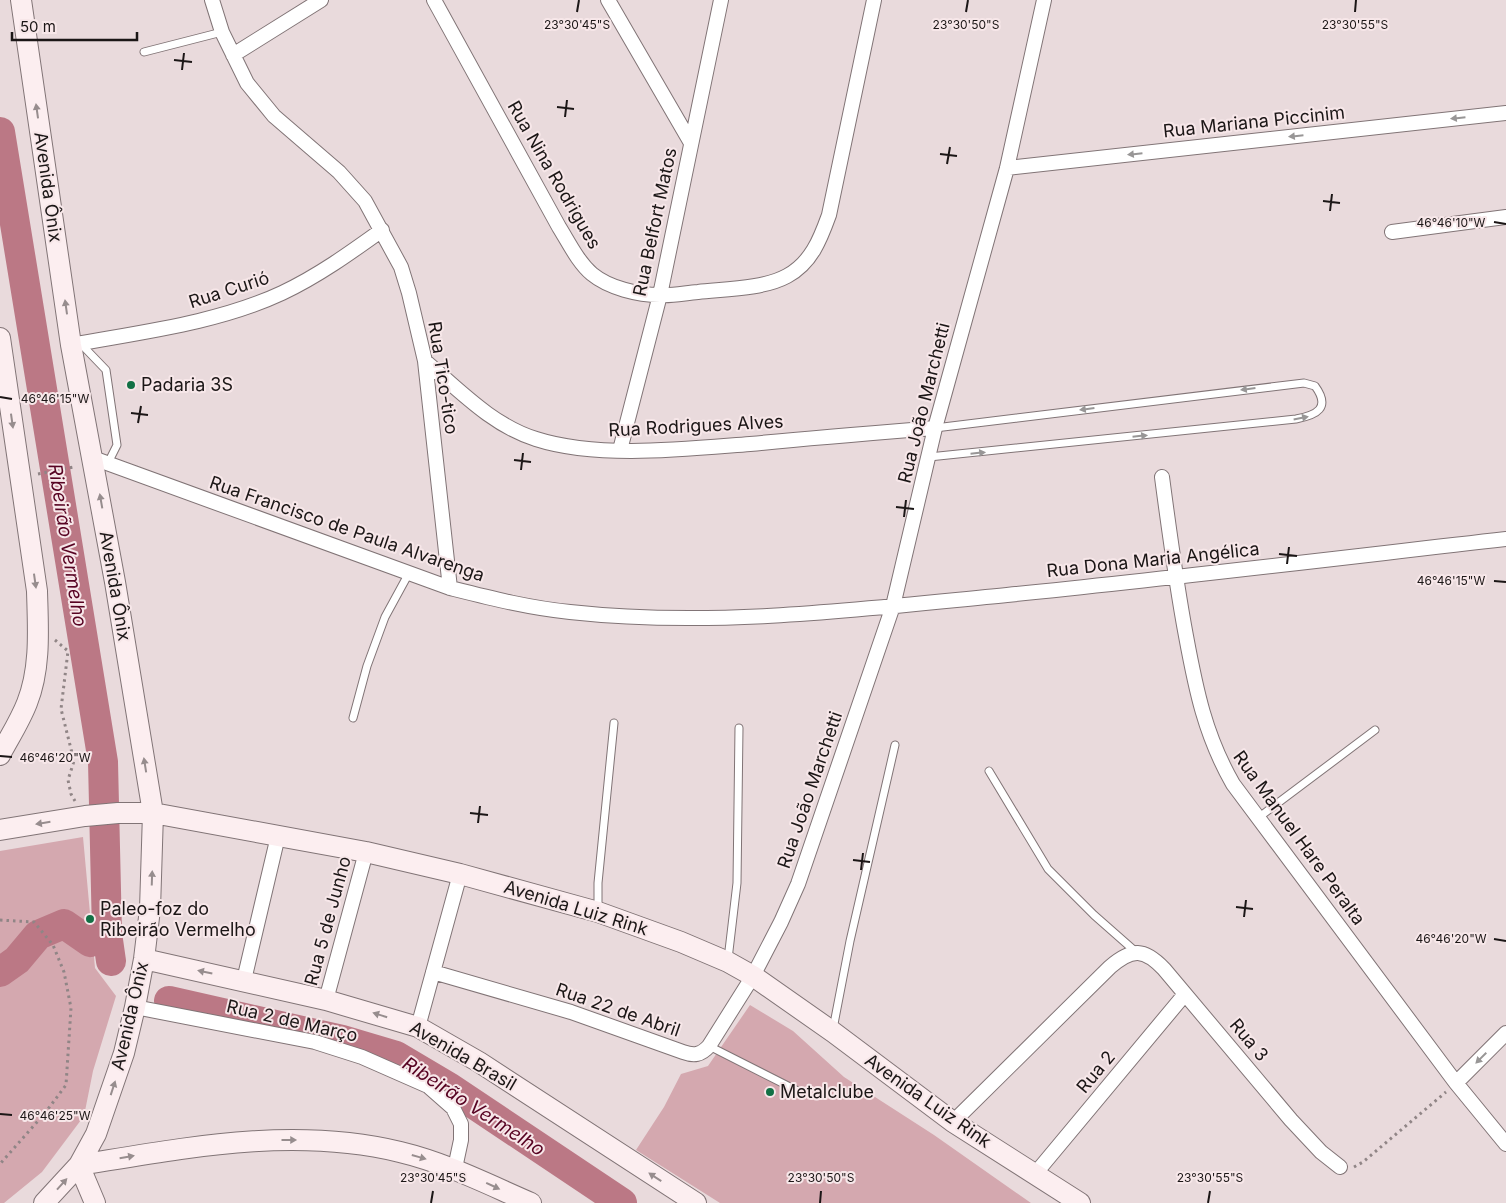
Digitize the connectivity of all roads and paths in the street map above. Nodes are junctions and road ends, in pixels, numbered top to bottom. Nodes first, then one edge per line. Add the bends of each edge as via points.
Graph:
1 (21, 0) edge
2 (212, 0) edge
3 (321, 0) edge
4 (434, 0) edge
5 (608, 0) edge
6 (721, 0) edge
7 (874, 0) edge
8 (1044, 0) edge
9 (222, 32) junction
10 (144, 52) dead end
11 (233, 55) junction
12 (1506, 113) edge
13 (691, 143) junction
14 (1007, 168) junction
15 (1506, 217) edge
16 (382, 230) junction
17 (1392, 232) dead end
18 (660, 295) junction
19 (0, 338) edge
20 (76, 344) junction
21 (425, 362) junction
22 (935, 428) junction
23 (620, 450) junction
24 (929, 457) junction
25 (100, 460) junction
26 (74, 467) dead end
27 (34, 474) dead end
28 (1162, 477) dead end
29 (1506, 539) edge
30 (409, 573) junction
31 (1175, 578) junction
32 (450, 588) junction
33 (894, 606) junction
34 (38, 625) junction
35 (354, 718) dead end
36 (614, 723) dead end
37 (739, 728) dead end
38 (1374, 730) dead end
39 (895, 745) dead end
40 (0, 755) edge
41 (989, 771) dead end
42 (153, 813) junction
43 (86, 816) junction
44 (1258, 818) junction
45 (0, 830) edge
46 (278, 836) junction
47 (366, 852) junction
48 (460, 874) junction
49 (598, 912) junction
50 (0, 920) edge
51 (1138, 954) junction
52 (144, 959) junction
53 (728, 962) junction
54 (433, 972) junction
55 (753, 976) junction
56 (244, 980) junction
57 (1185, 994) junction
58 (326, 1000) junction
59 (135, 1007) junction
60 (418, 1028) junction
61 (832, 1032) junction
62 (1506, 1032) edge
63 (709, 1046) junction
64 (1456, 1083) junction
65 (796, 1090) dead end
66 (954, 1122) junction
67 (1506, 1144) edge
68 (0, 1164) edge
69 (79, 1165) junction
70 (1340, 1167) joint
71 (455, 1168) junction
72 (1036, 1174) junction
73 (517, 1201) edge
74 (44, 1203) edge
75 (95, 1203) edge
76 (696, 1203) edge
77 (1080, 1203) edge

20 -> 1 main road, Avenida Ônix
2 - 9 street, Rua Tico-tico
3 - 11 street
4 - 18 street, Rua Nina Rodrigues via 576,256 592,274 611,285
5 - 13 street
6 - 13 street, Rua Belfort Matos
7 - 18 street, Rua Nina Rodrigues via 829,215 808,260 776,281 740,288
8 - 14 street, Rua João Marchetti
9 - 10 lane
9 - 11 street, Rua Tico-tico
11 - 16 street, Rua Tico-tico via 261,102 339,172 365,201
12 -> 14 street, Rua Mariana Piccinim
13 - 18 street, Rua Belfort Matos
14 - 22 street, Rua João Marchetti
15 - 17 street
16 - 20 street, Rua Curió via 340,260 281,293 237,310
16 - 21 street, Rua Tico-tico via 401,267
18 - 23 street, Rua Belfort Matos
19 -> 34 main road via 37,591
20 - 25 main road, Avenida Ônix
20 - 25 lane via 106,370 117,445
21 - 23 street, Rua Rodrigues Alves via 508,427 562,446
21 - 32 street, Rua Tico-tico
22 - 23 street, Rua Rodrigues Alves via 692,449
22 - 24 street, Rua João Marchetti
24 -> 22 lane via 1296,419 1317,413 1322,403 1316,388 1307,383
24 - 33 street, Rua João Marchetti
25 - 30 street, Rua Francisco de Paula Alvarenga
42 -> 25 main road, Avenida Ônix
26 - 27 path
28 - 31 street, Rua Manuel Hare Peralta
29 - 31 street, Rua Dona Maria Angélica
30 - 32 street, Rua Francisco de Paula Alvarenga
30 - 35 lane via 385,617 367,666
31 - 33 street, Rua Dona Maria Angélica
31 - 44 street, Rua Manuel Hare Peralta via 1197,695 1208,730 1232,784
32 - 33 street, Rua Francisco de Paula Alvarenga via 504,602 568,612 664,619
33 - 55 street, Rua João Marchetti via 798,884
34 - 40 main road via 34,682 27,703
34 - 43 path via 68,651 61,709 74,761 68,780 71,794
36 - 49 lane
37 - 53 lane via 737,883
38 - 44 lane
39 - 61 lane
41 - 51 lane via 1048,868
42 - 43 main road, Avenida Luiz Rink
42 - 46 main road, Avenida Luiz Rink
52 -> 42 main road, Avenida Ônix via 150,909
43 -> 45 main road, Avenida Luiz Rink
44 - 64 street, Rua Manuel Hare Peralta
46 - 47 main road, Avenida Luiz Rink
46 - 56 street
47 - 48 main road, Avenida Luiz Rink
47 - 58 street, Rua 5 de Junho
48 - 49 main road, Avenida Luiz Rink
48 - 54 street
49 - 53 main road, Avenida Luiz Rink
50 - 68 path via 34,922 53,946 64,972 71,1008 66,1085
51 - 57 street, Rua 3 via 1152,957
51 - 66 street via 1123,956
56 -> 52 main road, Avenida Brasil
52 - 59 main road, Avenida Ônix
53 - 55 main road, Avenida Luiz Rink
54 - 60 street
54 - 63 street, Rua 22 de Abril via 571,1012 687,1054 698,1055
55 - 61 main road, Avenida Luiz Rink
55 - 63 street
56 - 58 main road, Avenida Brasil
57 - 70 street, Rua 3 via 1291,1120
57 - 72 street, Rua 2
60 -> 58 main road, Avenida Brasil
69 -> 59 main road, Avenida Ônix via 96,1134 112,1092
59 - 71 street, Rua 2 de Março via 315,1042 362,1057 428,1086 453,1108 461,1124
76 -> 60 main road, Avenida Brasil via 479,1062
61 - 66 main road, Avenida Luiz Rink
62 -> 64 street
63 - 65 lane
64 - 67 street, Rua Manuel Hare Peralta
64 - 70 path via 1363,1162
66 - 72 main road, Avenida Luiz Rink
69 -> 71 main road via 204,1145 256,1140 317,1140 383,1148
74 -> 69 main road
69 - 75 main road
71 -> 73 main road
72 - 77 main road, Avenida Luiz Rink

